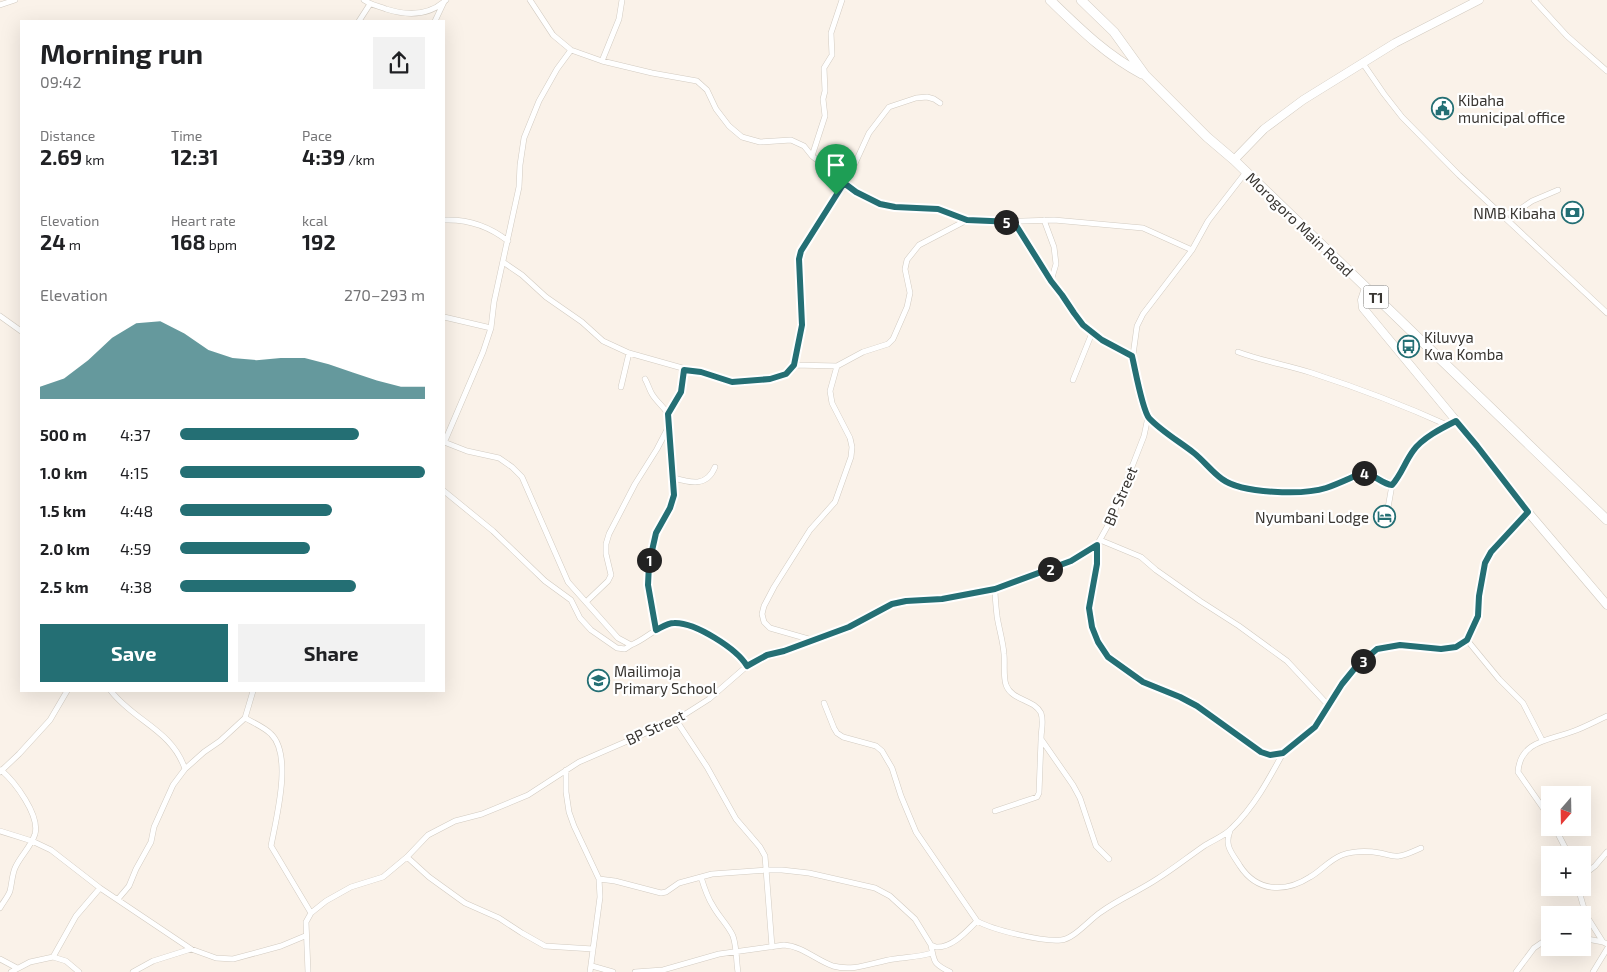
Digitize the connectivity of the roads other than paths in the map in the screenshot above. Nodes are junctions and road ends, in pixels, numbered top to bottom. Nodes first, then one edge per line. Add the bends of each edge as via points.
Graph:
1 (15, 0) edge
2 (364, 0) edge
3 (530, 0) edge
4 (622, 0) edge
5 (842, 0) edge
6 (1050, 0) edge
7 (1080, 0) edge
8 (1479, 0) edge
9 (1534, 0) edge
10 (445, 1) edge
11 (370, 4) junction
12 (0, 5) edge
13 (360, 20) edge
14 (436, 20) edge
15 (570, 50) junction
16 (602, 60) junction
17 (1362, 62) junction
18 (1607, 71) edge
19 (1144, 75) junction
20 (940, 103) dead end
21 (812, 156) junction
22 (1234, 160) junction
23 (1246, 172) junction
24 (844, 183) junction
25 (1558, 190) dead end
26 (1502, 214) junction
27 (445, 220) edge
28 (967, 220) junction
29 (1044, 220) junction
30 (1014, 222) junction
31 (508, 241) junction
32 (1192, 250) junction
33 (503, 262) junction
34 (1051, 281) junction
35 (1366, 288) junction
36 (1606, 310) edge
37 (0, 316) edge
38 (445, 317) edge
39 (491, 328) junction
40 (20, 330) edge
41 (1092, 333) junction
42 (629, 352) junction
43 (1238, 352) dead end
44 (1132, 356) junction
45 (794, 365) junction
46 (837, 366) junction
47 (684, 370) junction
48 (645, 378) dead end
49 (1072, 380) dead end
50 (621, 387) dead end
51 (668, 414) junction
52 (1148, 417) junction
53 (1456, 421) junction
54 (669, 425) junction
55 (1448, 425) junction
56 (445, 441) edge
57 (445, 443) edge
58 (714, 467) dead end
59 (674, 478) junction
60 (1392, 485) junction
61 (445, 492) edge
62 (1528, 512) junction
63 (1607, 520) edge
64 (1385, 525) dead end
65 (1099, 543) junction
66 (995, 589) junction
67 (586, 602) junction
68 (1607, 605) edge
69 (656, 630) junction
70 (812, 640) junction
71 (1467, 640) junction
72 (631, 646) junction
73 (747, 666) junction
74 (66, 692) edge
75 (112, 692) edge
76 (252, 692) edge
77 (824, 703) dead end
78 (1329, 706) junction
79 (1607, 716) edge
80 (245, 718) junction
81 (676, 720) junction
82 (1041, 739) junction
83 (1542, 740) junction
84 (1283, 753) junction
85 (184, 770) junction
86 (566, 770) junction
87 (0, 771) edge
88 (1541, 805) edge
89 (995, 811) dead end
90 (1231, 830) junction
91 (0, 831) edge
92 (32, 841) junction
93 (1421, 848) dead end
94 (1607, 852) edge
95 (406, 857) junction
96 (1109, 859) dead end
97 (1591, 869) edge
98 (767, 870) junction
99 (701, 876) junction
100 (599, 879) junction
101 (100, 888) junction
102 (1580, 896) edge
103 (118, 899) junction
104 (0, 908) edge
105 (311, 913) junction
106 (977, 921) junction
107 (306, 936) junction
108 (1591, 940) edge
109 (1605, 943) edge
110 (1541, 944) edge
111 (931, 945) junction
112 (772, 947) junction
113 (191, 949) junction
114 (593, 949) junction
115 (1607, 949) edge
116 (737, 952) junction
117 (932, 953) junction
118 (53, 957) junction
119 (920, 957) junction
120 (0, 959) edge
121 (934, 962) junction
122 (17, 968) junction
123 (591, 969) edge
124 (11, 972) edge
125 (79, 972) edge
126 (133, 972) edge
127 (308, 972) edge
128 (613, 972) edge
129 (634, 972) edge
130 (738, 972) edge
131 (950, 972) edge
132 (1516, 972) edge
133 (1593, 972) edge

1 - 12 street
2 - 11 street
3 - 15 street via 553,35
4 - 16 street via 619,19
5 - 21 street via 831,33 832,55 824,68 825,116
6 - 19 highway, Morogoro Main Road / T1 via 1098,46
7 - 19 highway, Morogoro Main Road / T1 via 1114,32
8 - 17 street
9 - 18 street via 1567,36
10 - 11 street via 434,9 411,14
10 - 14 street
11 - 13 street
15 - 16 street
15 - 31 street via 539,101 524,138
16 - 21 street via 697,81 729,126 742,137 760,142 791,140 804,146
17 - 22 street via 1303,100
17 - 26 street via 1402,116 1459,176
19 - 22 highway, Morogoro Main Road / T1
20 - 24 street via 916,98 889,106 869,133
21 - 24 street
22 - 23 highway, Morogoro Main Road / T1
23 - 32 street via 1208,220
23 - 35 highway, Morogoro Main Road / T1
24 - 28 street via 880,204 938,209
24 - 45 street via 801,251 802,325
25 - 26 street via 1516,212
26 - 36 street
27 - 31 street via 486,226
28 - 30 street
28 - 46 street via 919,245 907,260 905,269 910,293 893,339
29 - 30 street
29 - 32 street via 1143,228
29 - 34 street via 1054,247 1056,264
30 - 34 street
31 - 33 street
32 - 44 street via 1143,314
33 - 39 street
33 - 42 street via 603,341
34 - 41 street
35 - 53 street via 1363,308
35 - 63 highway, Morogoro Main Road / T1
37 - 40 street
38 - 39 street
39 - 56 street
41 - 44 street
41 - 49 street
42 - 47 street
42 - 50 street
43 - 55 street via 1311,372
44 - 52 street
45 - 46 street
45 - 47 street via 786,374 770,379 732,382
46 - 70 street via 830,391 832,403 850,438 851,457 835,502 810,530 774,587 762,614 770,628
47 - 51 street via 681,392
48 - 51 street via 652,394
51 - 54 street
52 - 60 street via 1222,479 1246,488 1310,492 1362,473
52 - 65 street, BP Street via 1144,436
53 - 55 street
53 - 62 street
54 - 59 street
54 - 67 street via 609,534 606,554 611,575 608,582
55 - 60 street via 1422,441
57 - 67 street via 499,458 522,476 568,582
58 - 59 street via 712,474 703,481 688,482
59 - 69 street via 674,495 656,533 649,564 648,585
60 - 64 street
61 - 72 street via 493,531 545,581 571,600 591,630 617,648
62 - 68 street
62 - 71 street via 1491,552 1485,563 1478,616
65 - 66 street, BP Street via 1071,561
65 - 78 street via 1141,557 1178,586 1247,631 1287,661
65 - 84 street via 1089,608 1092,627 1108,657 1143,682 1197,706 1261,752 1270,755
66 - 70 street, BP Street via 892,604 849,627
66 - 82 street via 1006,684 1017,698 1037,708 1041,714
67 - 72 street via 618,638
69 - 72 street
69 - 73 street via 672,623 695,628 722,642
70 - 73 street, BP Street via 767,655
71 - 78 street via 1456,647 1441,649 1400,645 1377,649 1355,668
71 - 83 street via 1523,703
73 - 81 street, BP Street via 709,699
74 - 87 street via 50,720
75 - 85 street via 119,702 160,732 176,750
76 - 80 street
77 - 106 street via 838,733 882,751 892,768 916,832
78 - 84 street via 1315,727
79 - 83 street via 1574,731
80 - 85 street
80 - 105 street via 272,735 277,744 281,757 282,792 271,846
81 - 86 street, BP Street via 594,754
81 - 98 street via 736,819 760,847
82 - 89 street via 1037,797
82 - 96 street via 1073,785 1096,846
83 - 88 street via 1522,755 1518,772
84 - 90 street via 1266,783
85 - 103 street via 173,785 154,827 151,842 129,886
86 - 95 street, BP Street via 528,795 455,821 428,835
86 - 100 street via 569,812
87 - 92 street via 7,775 33,815 35,833
90 - 93 street via 1228,847 1242,869 1264,886 1281,889 1310,878 1341,855 1373,852 1398,856
90 - 106 street via 1157,880 1101,912 1063,940 1011,933
91 - 92 street
92 - 101 street via 51,850
92 - 104 street via 15,868 10,892
94 - 97 street
95 - 105 street, BP Street via 383,878 351,887
95 - 114 street via 465,903 500,918 545,946
98 - 99 street
98 - 111 street via 809,873 875,888 890,896 914,919
98 - 112 street
99 - 100 street via 661,893 615,880
99 - 116 street via 704,890 727,925
100 - 114 street via 600,897
101 - 103 street
101 - 118 street via 76,916
102 - 109 street via 1586,915
103 - 113 street
105 - 107 street via 306,922
106 - 111 street via 947,945 941,948
107 - 113 street via 233,959 216,958
107 - 127 street
108 - 109 street
110 - 132 street
111 - 117 street
112 - 116 street
112 - 119 street via 794,945 834,967 848,970 893,959
113 - 126 street via 153,961
114 - 123 street
115 - 133 street
116 - 129 street via 664,970
116 - 130 street
117 - 119 street
117 - 121 street
118 - 122 street
118 - 125 street via 66,961
119 - 121 street
120 - 122 street
121 - 131 street
122 - 124 street
123 - 128 street

